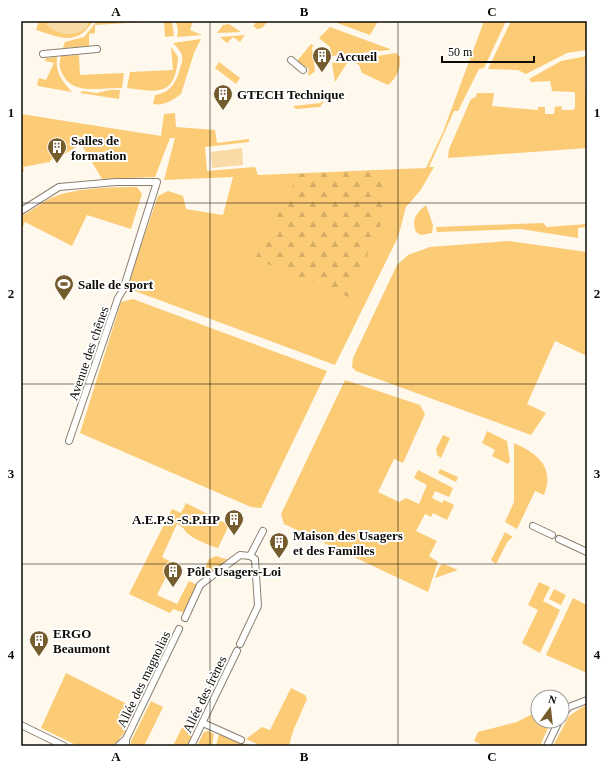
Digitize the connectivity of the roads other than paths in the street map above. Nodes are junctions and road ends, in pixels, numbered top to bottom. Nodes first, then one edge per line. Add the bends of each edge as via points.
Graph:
1 (97, 49) dead end
2 (43, 54) dead end
3 (291, 60) dead end
4 (304, 70) dead end
5 (21, 211) edge
6 (69, 441) dead end
7 (533, 526) dead end
8 (263, 531) dead end
9 (552, 535) dead end
10 (559, 539) dead end
11 (587, 552) edge
12 (250, 556) junction
13 (185, 618) dead end
14 (179, 629) dead end
15 (240, 644) dead end
16 (237, 652) dead end
17 (587, 700) edge
18 (570, 707) edge
19 (203, 723) junction
20 (21, 725) edge
21 (555, 729) edge
22 (126, 739) junction
23 (241, 740) dead end
24 (64, 746) edge
25 (118, 746) edge
26 (126, 746) edge
27 (191, 746) edge
28 (547, 746) edge

1 - 2 lane
3 - 4 lane
5 - 6 lane, Avenue des chênes via 59,187 116,182 157,182 123,290 118,298
7 - 9 lane
8 - 12 lane
10 - 11 lane
12 - 13 lane via 240,555 200,585
12 - 15 lane, Allée des frènes via 255,559 258,606
14 - 22 lane, Allée des magnolias
16 - 19 lane, Allée des frènes
17 - 18 lane
19 - 23 lane
19 - 27 lane, Allée des frènes
20 - 24 lane
21 - 28 lane
22 - 25 lane
22 - 26 lane

